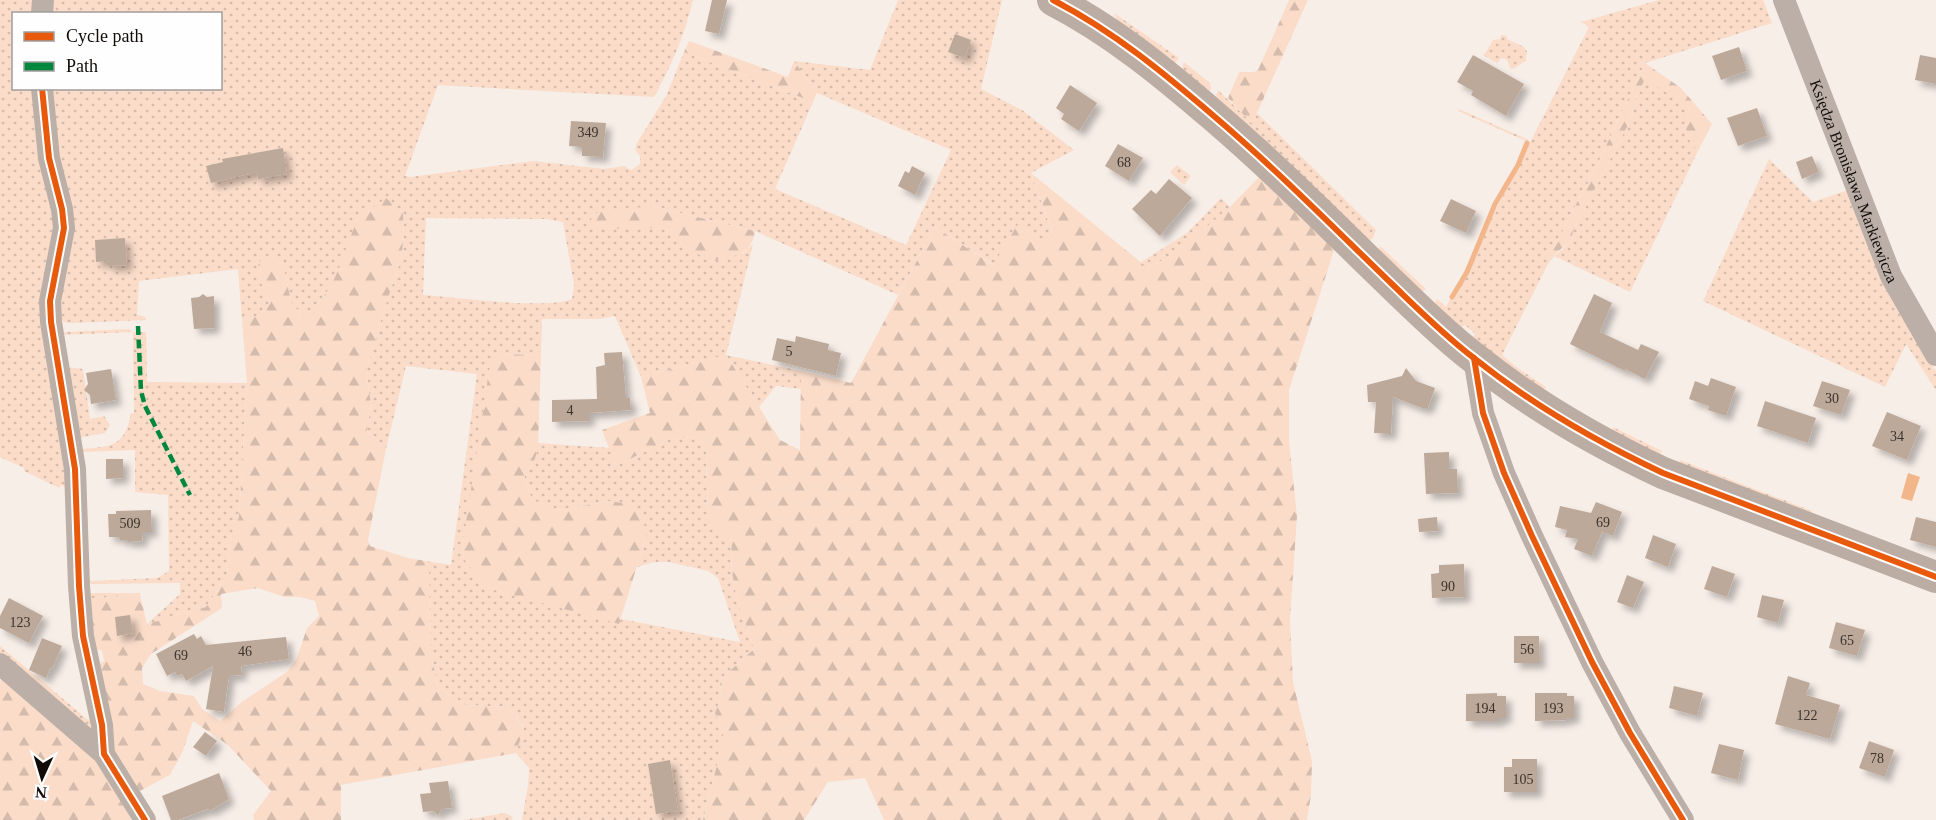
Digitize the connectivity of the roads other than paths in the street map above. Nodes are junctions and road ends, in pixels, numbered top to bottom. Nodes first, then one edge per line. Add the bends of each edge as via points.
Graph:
1 (1053, 0) edge
2 (1784, 0) edge
3 (42, 90) edge
4 (1936, 355) edge
5 (1474, 358) junction
6 (1936, 577) edge
7 (0, 664) edge
8 (104, 754) junction
9 (145, 820) edge
10 (1683, 820) edge

1 - 5 street via 1094,22 1171,79 1289,183
2 - 4 street, Księdza Bronisława Markiewicza via 1891,276
3 - 8 street via 49,158 64,228 50,302 51,322 75,469 83,636 102,725
5 - 6 street via 1545,409 1653,469
5 - 10 street via 1483,413 1532,536 1613,702
7 - 8 street
8 - 9 street

